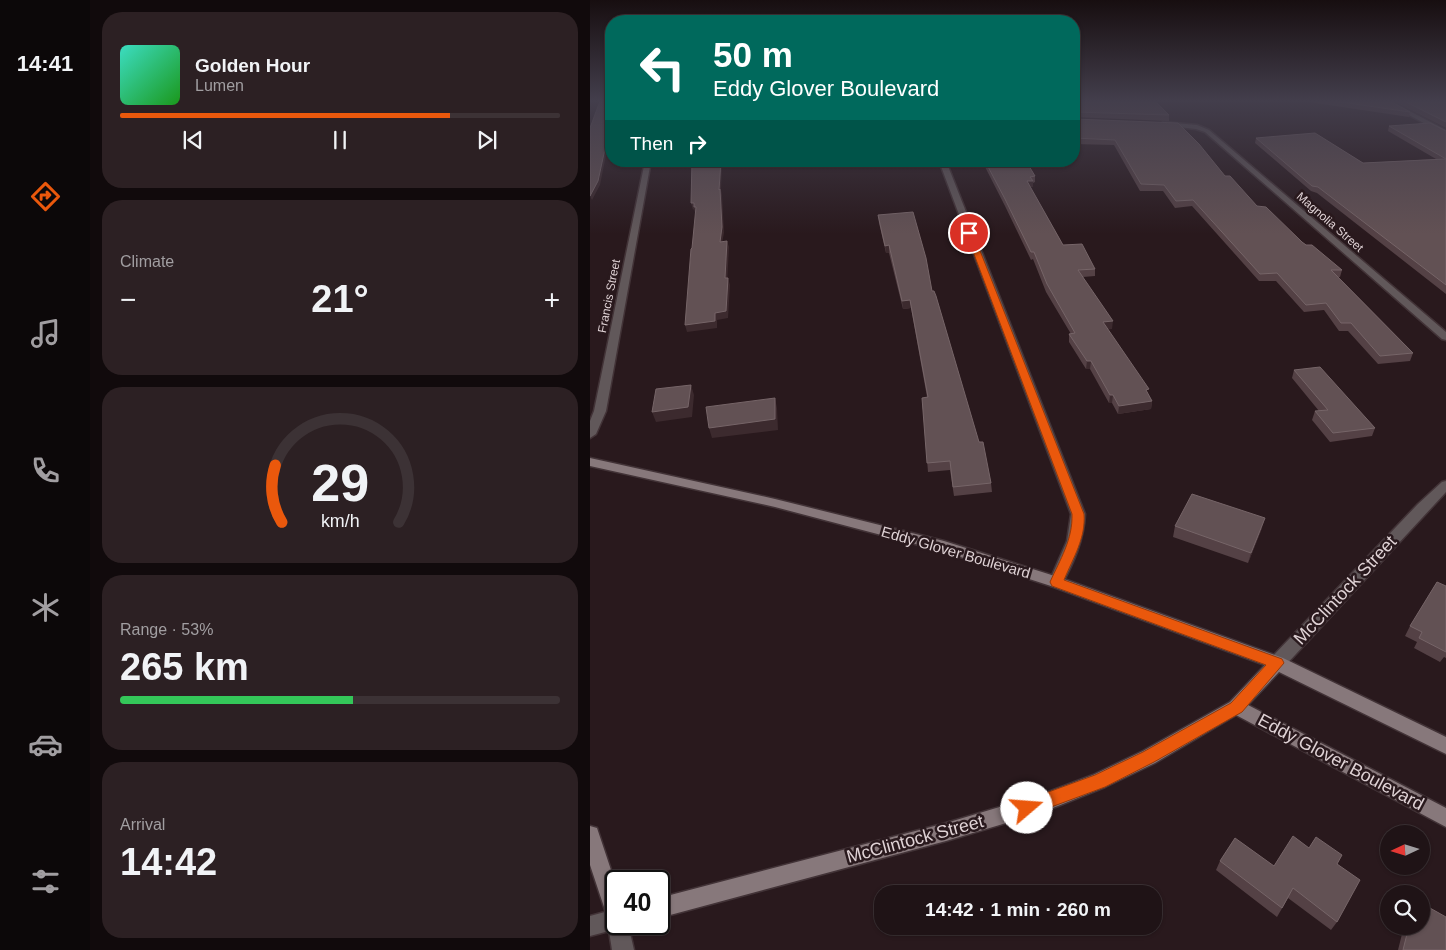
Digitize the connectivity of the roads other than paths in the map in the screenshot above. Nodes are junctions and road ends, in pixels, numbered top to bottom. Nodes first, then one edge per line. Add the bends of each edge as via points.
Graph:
1 (1224, 145) edge
2 (647, 167) edge
3 (944, 167) edge
4 (1446, 337) edge
5 (590, 434) edge
6 (590, 462) edge
7 (1446, 485) edge
8 (1056, 582) junction
9 (1277, 663) junction
10 (1236, 707) junction
11 (1446, 746) edge
12 (1446, 818) edge
13 (590, 836) edge
14 (605, 882) edge
15 (670, 905) edge
16 (605, 922) edge
17 (590, 926) edge
18 (620, 935) edge
19 (623, 950) edge

1 - 4 street, Magnolia Street
2 - 5 street, Francis Street via 600,411
3 - 8 street via 1078,514 1076,538
6 - 8 street, Eddy Glover Boulevard via 775,503 944,546
7 - 9 street, McClintock Street
8 - 9 street, Eddy Glover Boulevard
9 - 10 street, McClintock Street
9 - 11 street, Eddy Glover Boulevard
10 - 12 street, Eddy Glover Boulevard
10 - 15 street, McClintock Street via 1149,757 1100,781 1043,803
13 - 14 street
16 - 17 street
18 - 19 street

